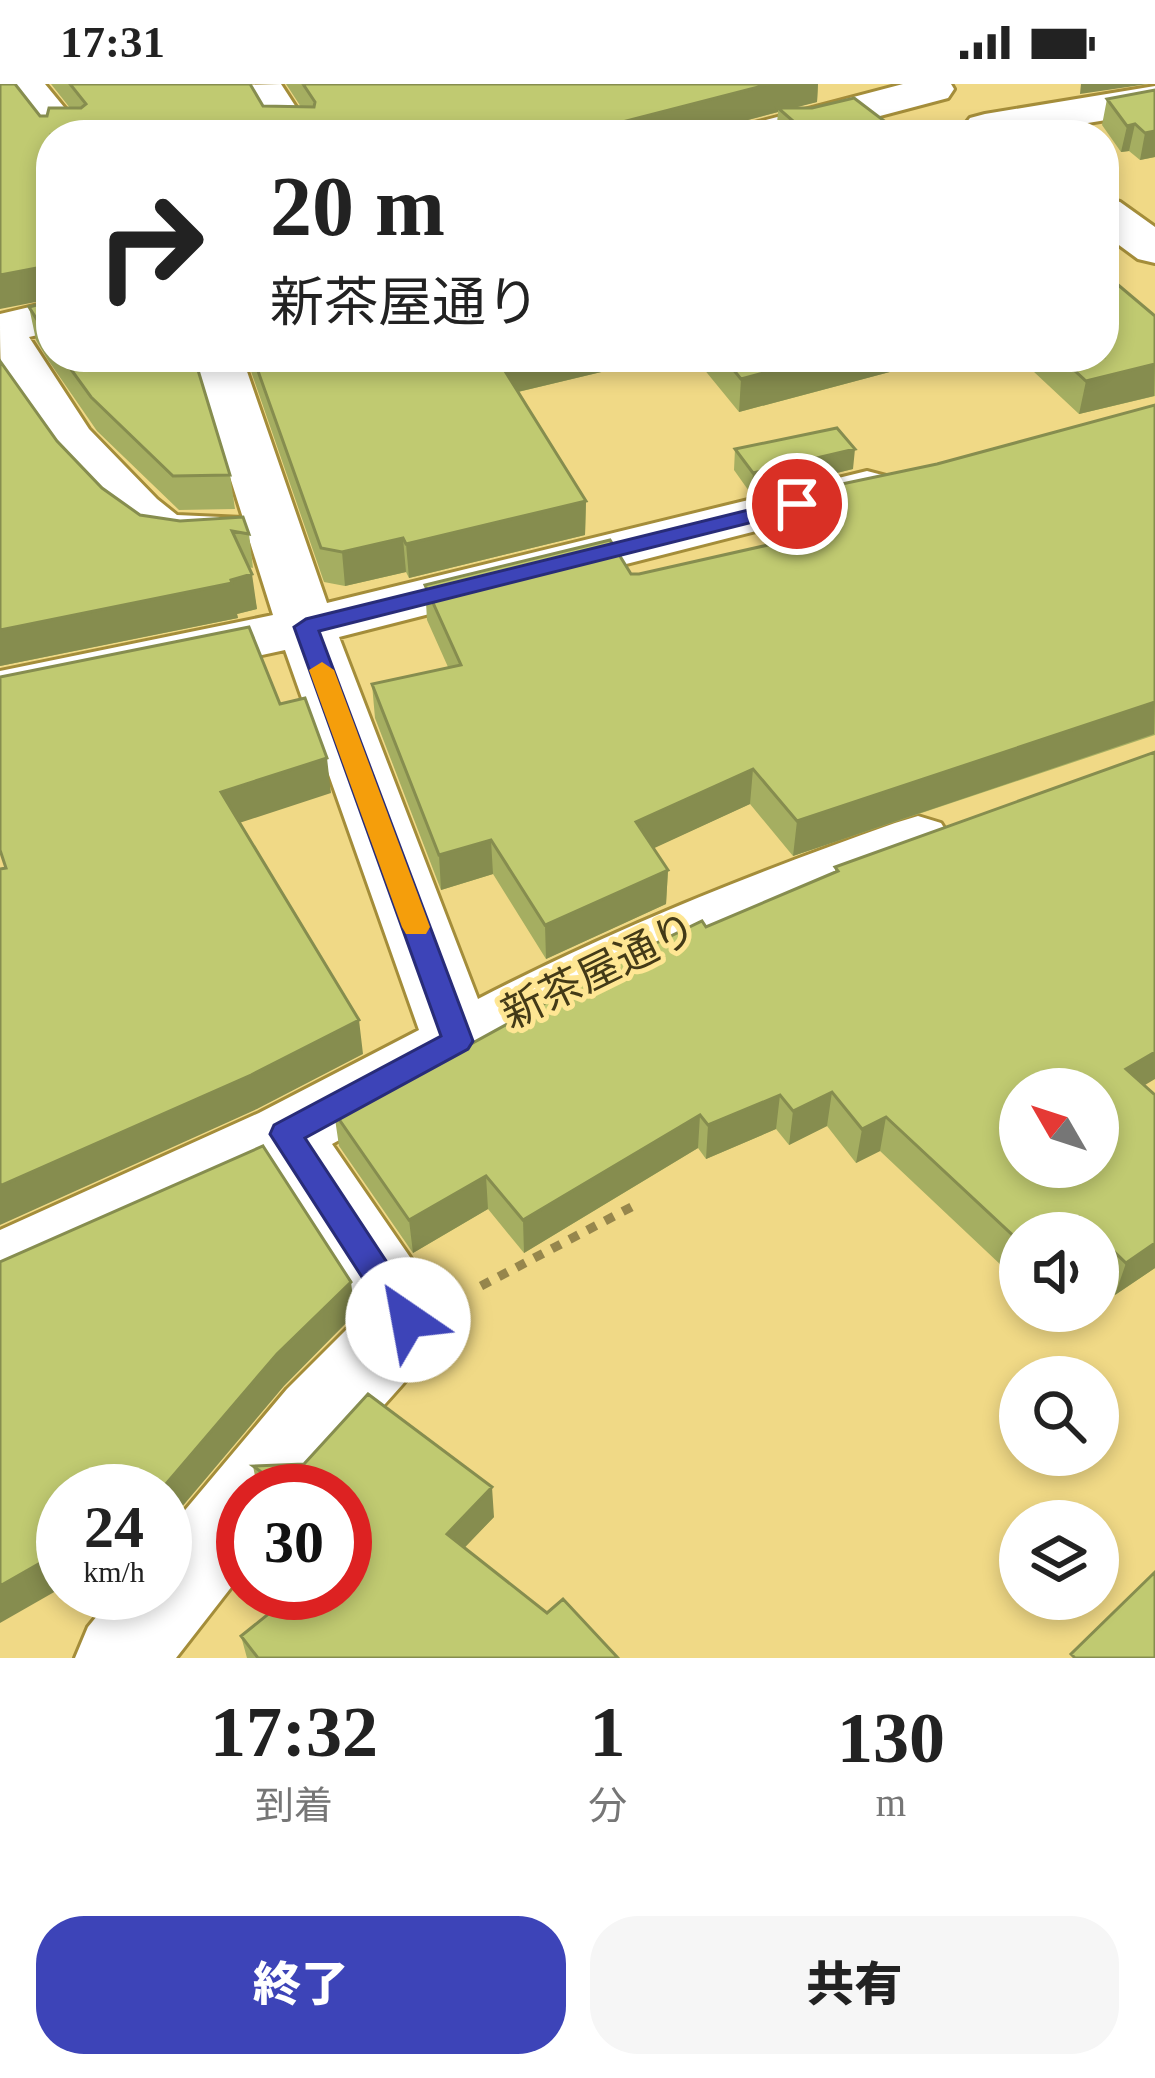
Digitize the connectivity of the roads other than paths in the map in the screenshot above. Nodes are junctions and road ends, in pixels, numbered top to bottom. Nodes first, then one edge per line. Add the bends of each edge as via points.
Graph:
1 (260, 85) edge
2 (929, 87) edge
3 (1124, 96) edge
4 (282, 120) edge
5 (811, 120) edge
6 (976, 120) edge
7 (1033, 120) edge
8 (1119, 223) edge
9 (1155, 249) edge
10 (36, 321) edge
11 (0, 329) edge
12 (222, 372) edge
13 (926, 472) edge
14 (274, 529) junction
15 (306, 627) junction
16 (0, 692) edge
17 (981, 817) edge
18 (458, 1041) junction
19 (285, 1134) junction
20 (0, 1266) edge
21 (276, 1464) edge
22 (216, 1539) edge
23 (120, 1658) edge

1 - 4 street
2 - 5 street
2 - 6 street
3 - 7 street
8 - 9 street
10 - 11 street
11 - 14 street via 63,435 164,532
12 - 14 street
13 - 15 street
14 - 15 street
15 - 16 street
15 - 18 street
17 - 18 street, 新茶屋通り via 747,901
18 - 19 street, 新茶屋通り
19 - 20 street, 新茶屋通り
19 - 21 street via 407,1321
22 - 23 street

